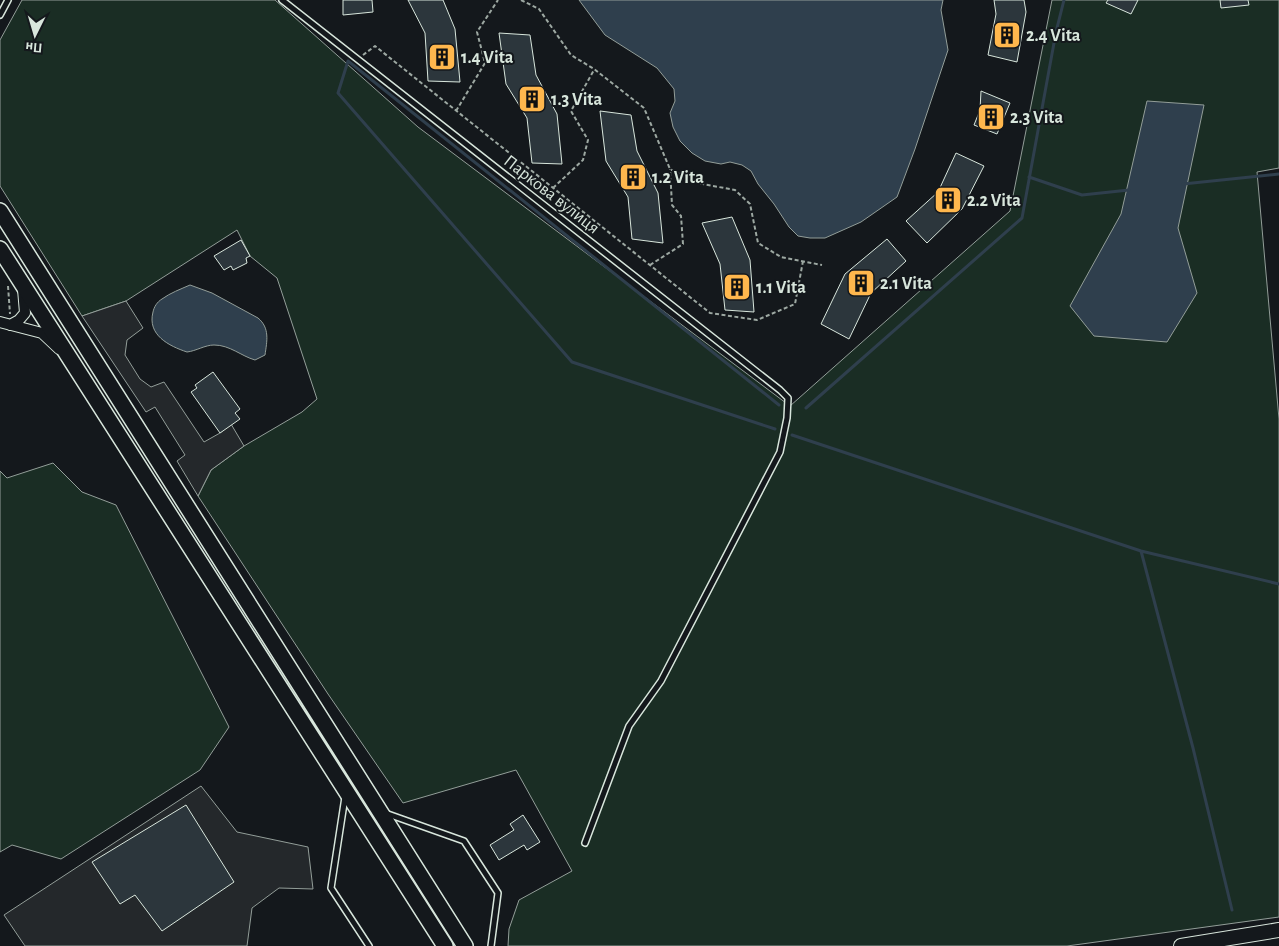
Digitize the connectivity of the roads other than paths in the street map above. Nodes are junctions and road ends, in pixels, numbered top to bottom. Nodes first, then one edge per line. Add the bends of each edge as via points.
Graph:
1 (8, 0) edge
2 (282, 0) edge
3 (0, 15) edge
4 (0, 210) edge
5 (0, 249) edge
6 (15, 284) junction
7 (6, 324) edge
8 (78, 373) junction
9 (346, 789) junction
10 (379, 810) junction
11 (585, 843) dead end
12 (1279, 930) edge
13 (1258, 934) junction
14 (369, 946) edge
15 (446, 946) edge
16 (465, 946) edge
17 (491, 946) edge
18 (1180, 946) edge
19 (1229, 946) edge

1 - 3 lane
2 - 11 lane, Паркова вулиця via 788,398 780,452 661,681 629,726
4 - 10 main road
5 - 6 main road
6 - 7 street via 24,294 25,313 19,320
6 - 8 main road
7 - 8 street via 42,333
8 - 9 main road
9 - 14 lane via 331,888
9 - 15 main road
10 - 16 main road
10 - 17 lane via 464,841 498,893
12 - 13 main road
13 - 18 main road
13 - 19 main road

